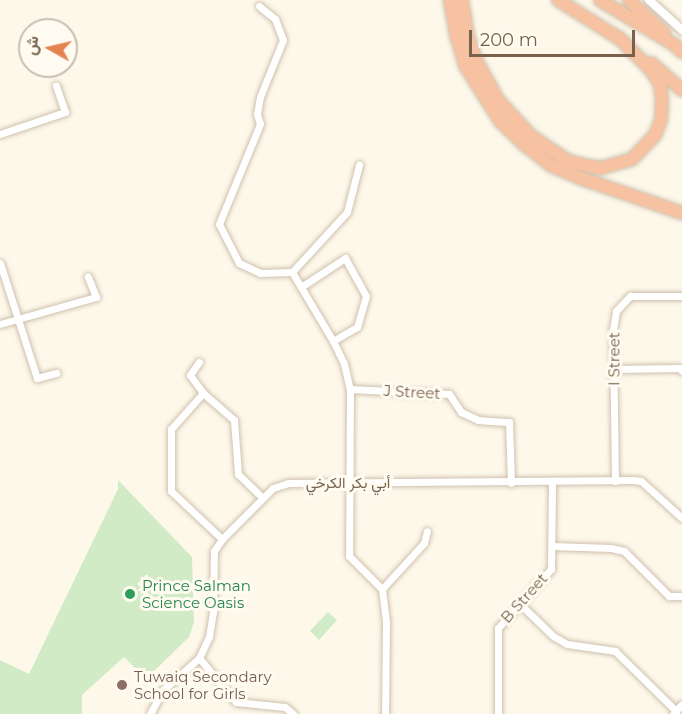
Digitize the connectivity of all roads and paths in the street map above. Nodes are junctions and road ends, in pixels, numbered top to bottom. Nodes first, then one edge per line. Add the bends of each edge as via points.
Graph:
1 (450, 0) edge
2 (462, 0) edge
3 (558, 0) edge
4 (600, 0) edge
5 (629, 0) edge
6 (649, 0) edge
7 (259, 6) dead end
8 (682, 30) edge
9 (618, 37) junction
10 (678, 49) edge
11 (56, 86) dead end
12 (682, 90) edge
13 (0, 134) edge
14 (359, 165) dead end
15 (682, 213) edge
16 (0, 263) edge
17 (292, 272) junction
18 (88, 277) dead end
19 (301, 287) junction
20 (682, 296) edge
21 (17, 320) junction
22 (0, 324) edge
23 (333, 341) junction
24 (199, 362) dead end
25 (616, 369) junction
26 (682, 371) edge
27 (56, 373) dead end
28 (350, 389) junction
29 (203, 393) junction
30 (615, 481) junction
31 (349, 483) junction
32 (511, 483) junction
33 (552, 483) junction
34 (262, 497) junction
35 (682, 518) edge
36 (428, 531) dead end
37 (222, 539) junction
38 (552, 546) junction
39 (382, 589) junction
40 (682, 596) edge
41 (520, 604) junction
42 (199, 658) junction
43 (682, 704) edge
44 (674, 713) edge
45 (150, 714) edge
46 (293, 714) edge
47 (385, 714) edge
48 (498, 714) edge

1 - 15 highway via 466,67 500,121 525,145 552,166
2 - 9 highway via 476,60 498,100 531,136 568,161 588,166 601,168 632,159 655,135 661,120 660,84
3 - 9 highway
4 - 10 highway
5 - 10 highway
6 - 8 street
7 - 17 street via 275,19 283,40 260,97 260,124 219,224 239,263 260,273
9 - 12 highway
11 - 13 street via 65,112
14 - 17 street via 347,212
16 - 21 street
17 - 19 street
18 - 21 street via 96,297
19 - 23 street
19 - 23 street via 345,258 366,296 357,327
20 - 25 street, I Street via 630,296 616,311
21 - 22 street
21 - 27 street via 37,378
23 - 28 street
24 - 29 street via 190,375
25 - 26 street
25 - 30 street, I Street
28 - 31 street
28 - 32 street, J Street via 449,394 461,412 478,420 509,422
29 - 34 street via 234,420 238,474
29 - 37 street via 171,429 171,491
30 - 33 street, أبي بكر الكرخي
30 - 35 street, أبي بكر الكرخي via 641,482
31 - 32 street, أبي بكر الكرخي
31 - 34 street, أبي بكر الكرخي via 288,483
31 - 39 street via 349,556
32 - 33 street, أبي بكر الكرخي
33 - 38 street, B Street
34 - 37 street, أبي بكر الكرخي
36 - 39 street via 424,543
37 - 42 street, أبي بكر الكرخي via 214,551 209,637
38 - 40 street via 624,551 669,596
38 - 41 street, B Street via 551,569
39 - 47 street via 386,624
41 - 44 street via 567,644 615,651
41 - 48 street, B Street via 498,628
42 - 45 street, أبي بكر الكرخي via 163,690
42 - 46 street via 236,702 285,707
43 - 44 street

